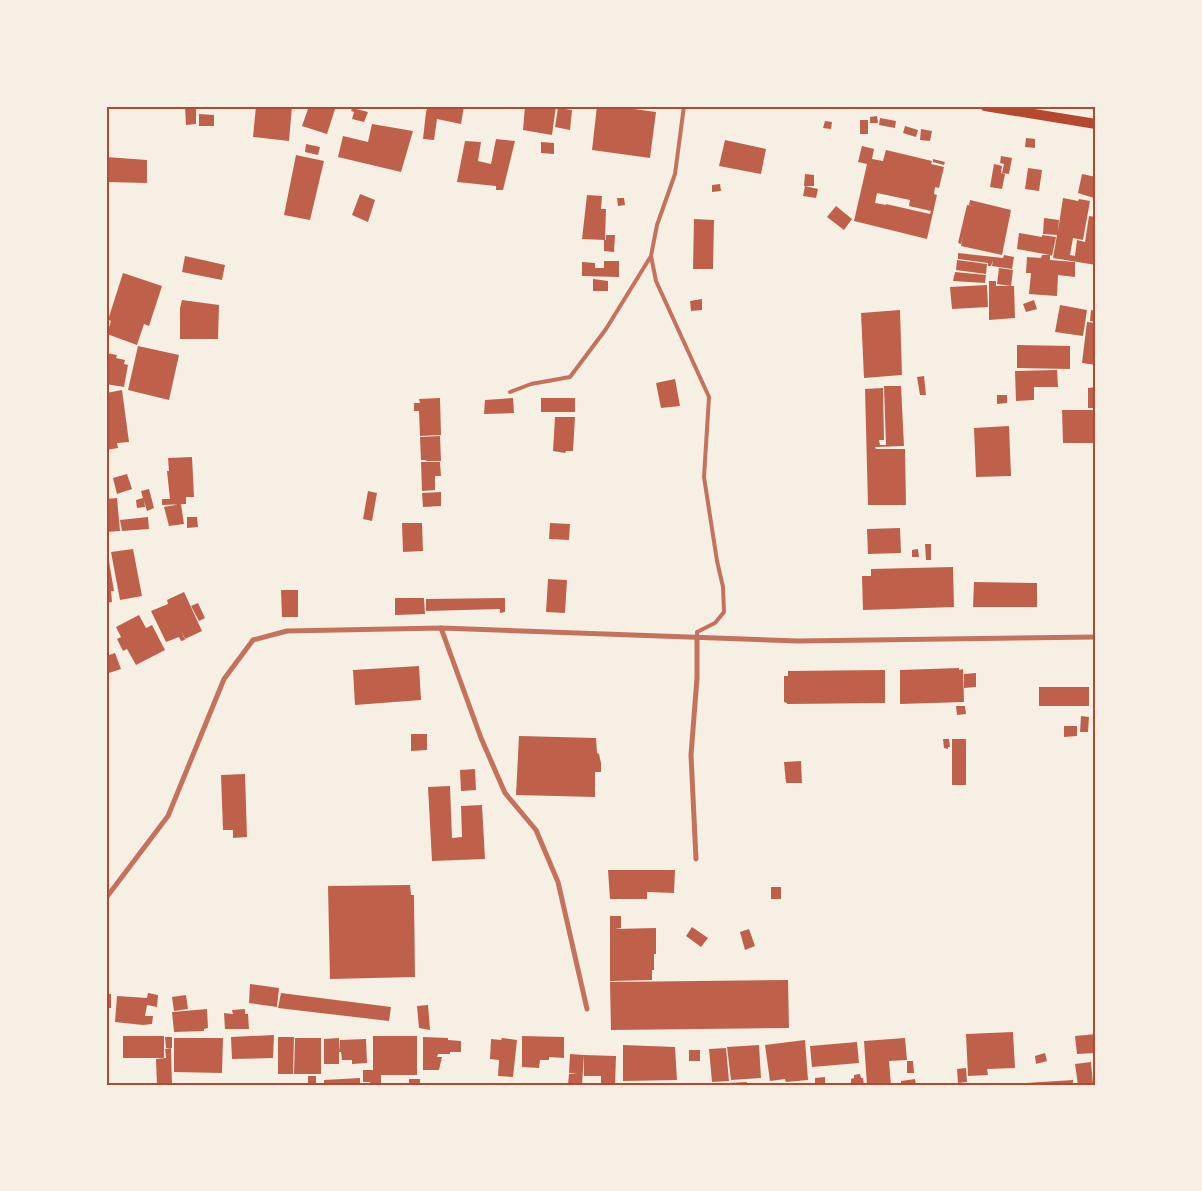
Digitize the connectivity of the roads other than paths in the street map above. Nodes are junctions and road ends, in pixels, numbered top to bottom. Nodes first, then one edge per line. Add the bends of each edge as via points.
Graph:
1 (684, 106) edge
2 (985, 106) edge
3 (1096, 124) edge
4 (650, 256) junction
5 (510, 392) dead end
6 (441, 628) junction
7 (697, 637) junction
8 (1096, 638) edge
9 (696, 859) dead end
10 (107, 896) edge
11 (586, 1009) dead end

1 - 4 lane via 675,174
2 - 3 main road
4 - 5 lane via 606,329 570,377 531,384
4 - 7 lane via 656,280 710,396 704,477 723,587 724,612 715,623 697,632
6 - 7 street
6 - 10 street via 287,631 253,640 224,679 168,816
6 - 11 street via 505,793 536,830 558,882
7 - 8 street via 798,641
7 - 9 street via 691,755

